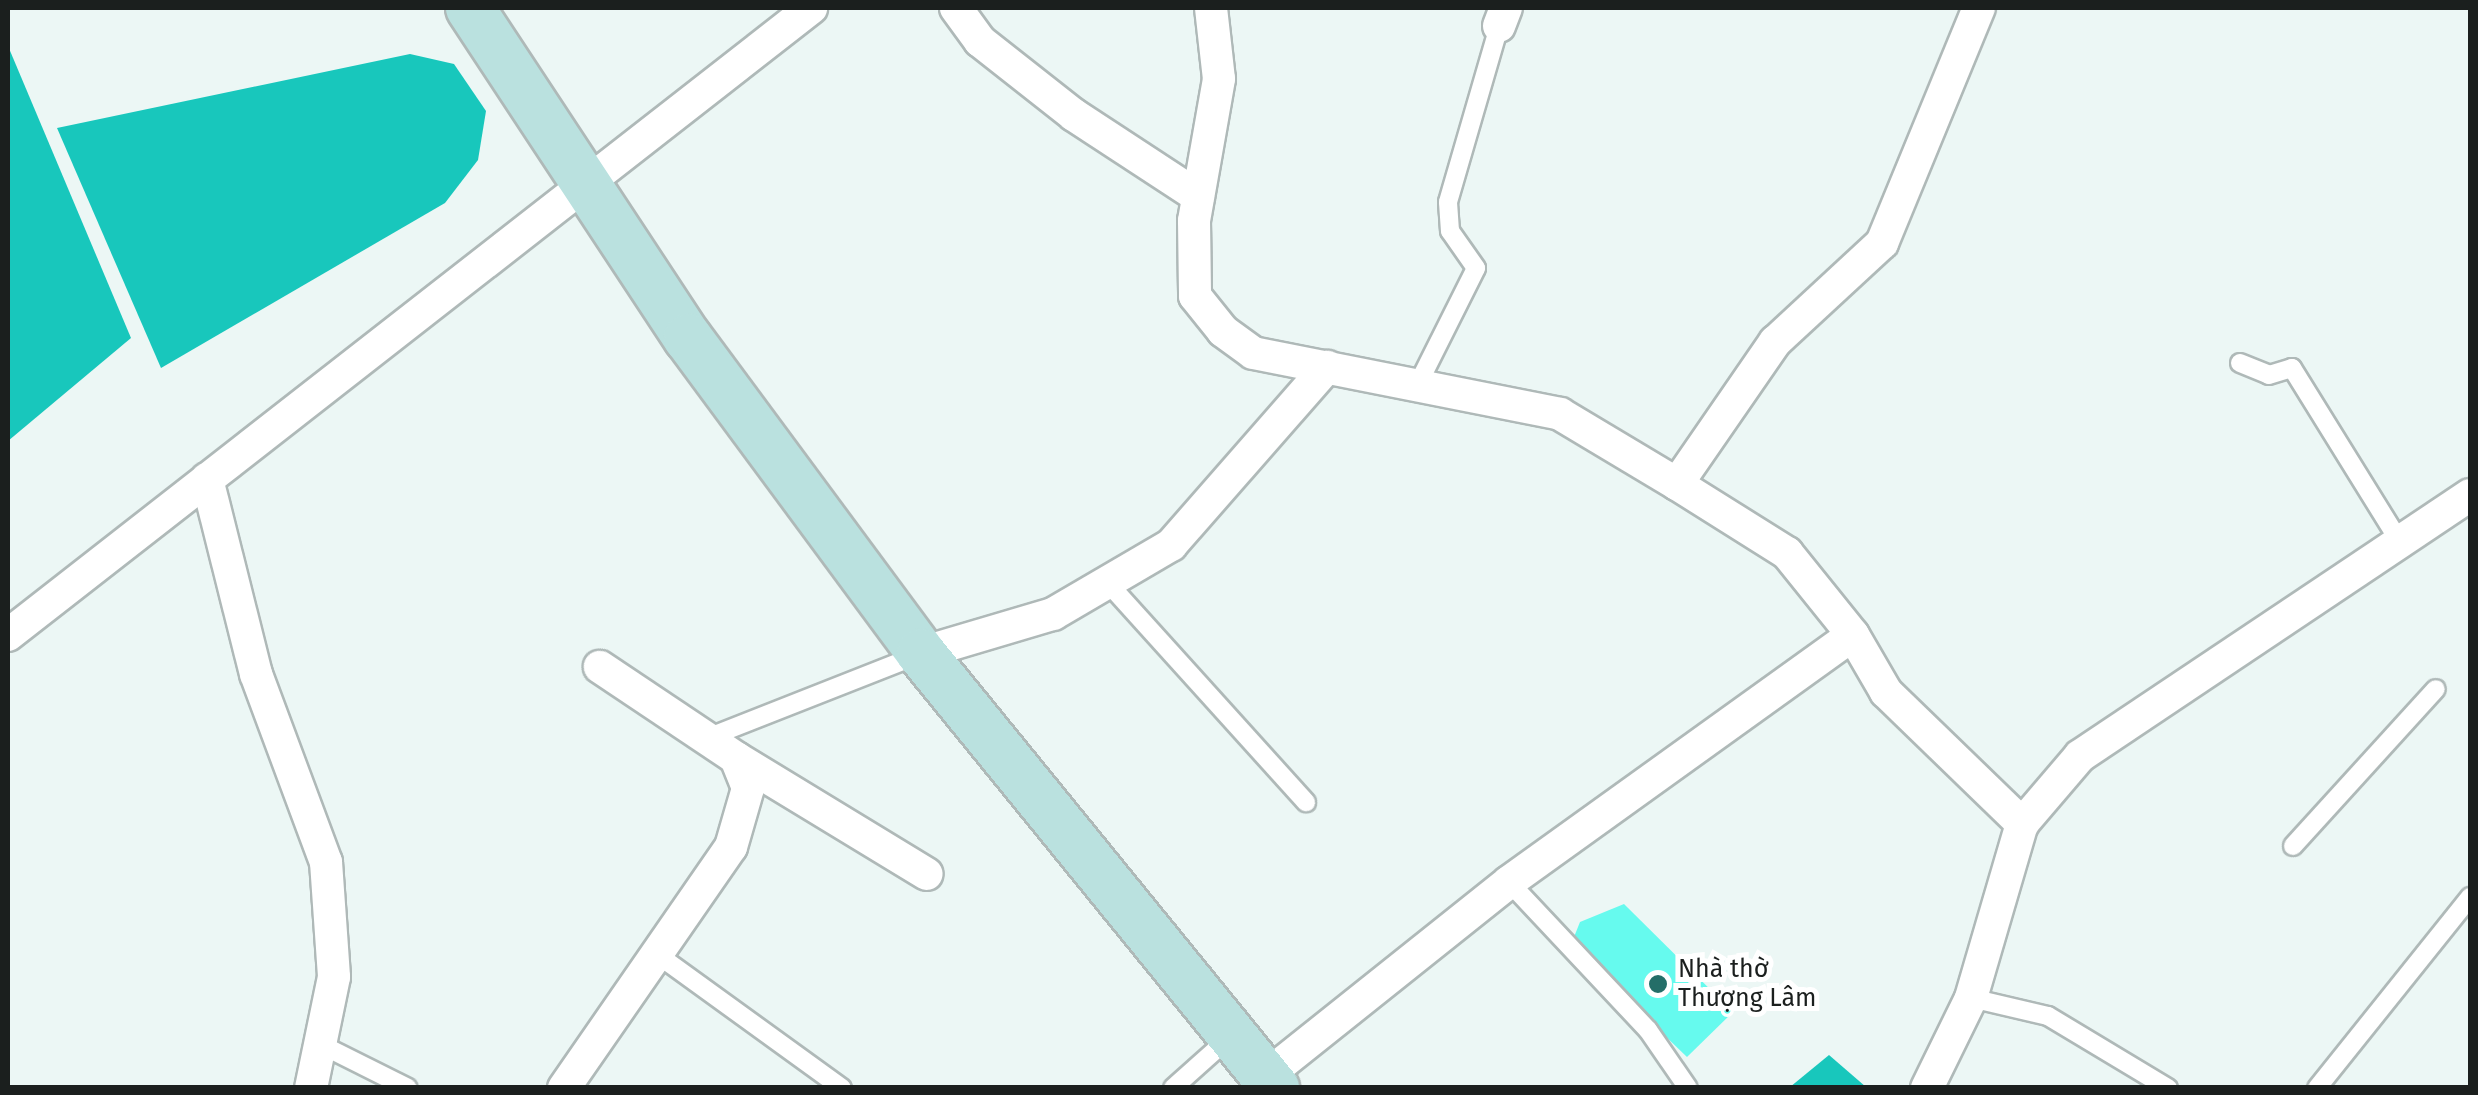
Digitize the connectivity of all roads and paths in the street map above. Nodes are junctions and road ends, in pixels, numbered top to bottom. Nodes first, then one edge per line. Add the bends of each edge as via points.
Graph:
1 (470, 8) edge
2 (810, 8) edge
3 (956, 8) edge
4 (1212, 8) edge
5 (1979, 8) edge
6 (1502, 17) edge
7 (590, 180) junction
8 (1198, 196) junction
9 (2240, 362) dead end
10 (1327, 368) junction
11 (1416, 388) junction
12 (206, 479) junction
13 (1677, 484) junction
14 (2470, 494) edge
15 (2400, 542) junction
16 (1107, 582) junction
17 (8, 635) edge
18 (1853, 636) junction
19 (921, 654) junction
20 (600, 666) dead end
21 (2436, 689) dead end
22 (706, 738) junction
23 (736, 758) junction
24 (1306, 802) dead end
25 (2022, 824) junction
26 (2293, 846) dead end
27 (927, 874) dead end
28 (1509, 882) junction
29 (2470, 897) edge
30 (654, 952) junction
31 (1971, 998) junction
32 (1234, 1034) junction
33 (320, 1044) junction
34 (1270, 1082) edge
35 (1934, 1085) edge
36 (311, 1088) edge
37 (408, 1088) edge
38 (564, 1088) edge
39 (842, 1088) edge
40 (1173, 1088) edge
41 (1688, 1088) edge
42 (2168, 1088) edge
43 (2317, 1088) edge

1 - 7 street
2 - 7 street
3 - 8 street via 980,41 1074,115
4 - 8 street via 1219,79
5 - 13 street via 1882,243 1774,342
6 - 11 lane via 1448,202 1450,231 1476,268
7 - 12 street
7 - 19 street via 688,338
8 - 10 street via 1196,296 1253,353
9 - 15 lane via 2269,374 2292,368
10 - 11 street
10 - 16 street via 1171,545
11 - 13 street via 1456,387 1560,414
12 - 17 street
12 - 33 street via 256,674 326,862 334,976
13 - 18 street via 1787,553
14 - 15 street
15 - 25 street via 2080,756
16 - 19 street via 1053,614
16 - 24 lane
18 - 25 street via 1886,692
18 - 28 street
19 - 22 lane
19 - 32 street
20 - 22 street
21 - 26 lane
22 - 23 street
23 - 27 street
23 - 30 street via 748,788 731,846
25 - 31 street
28 - 34 street
28 - 41 lane via 1648,1030
29 - 43 lane
30 - 38 street
30 - 39 lane
31 - 35 street
31 - 42 lane via 2048,1016
32 - 34 street
32 - 40 lane
33 - 36 street
33 - 37 lane

